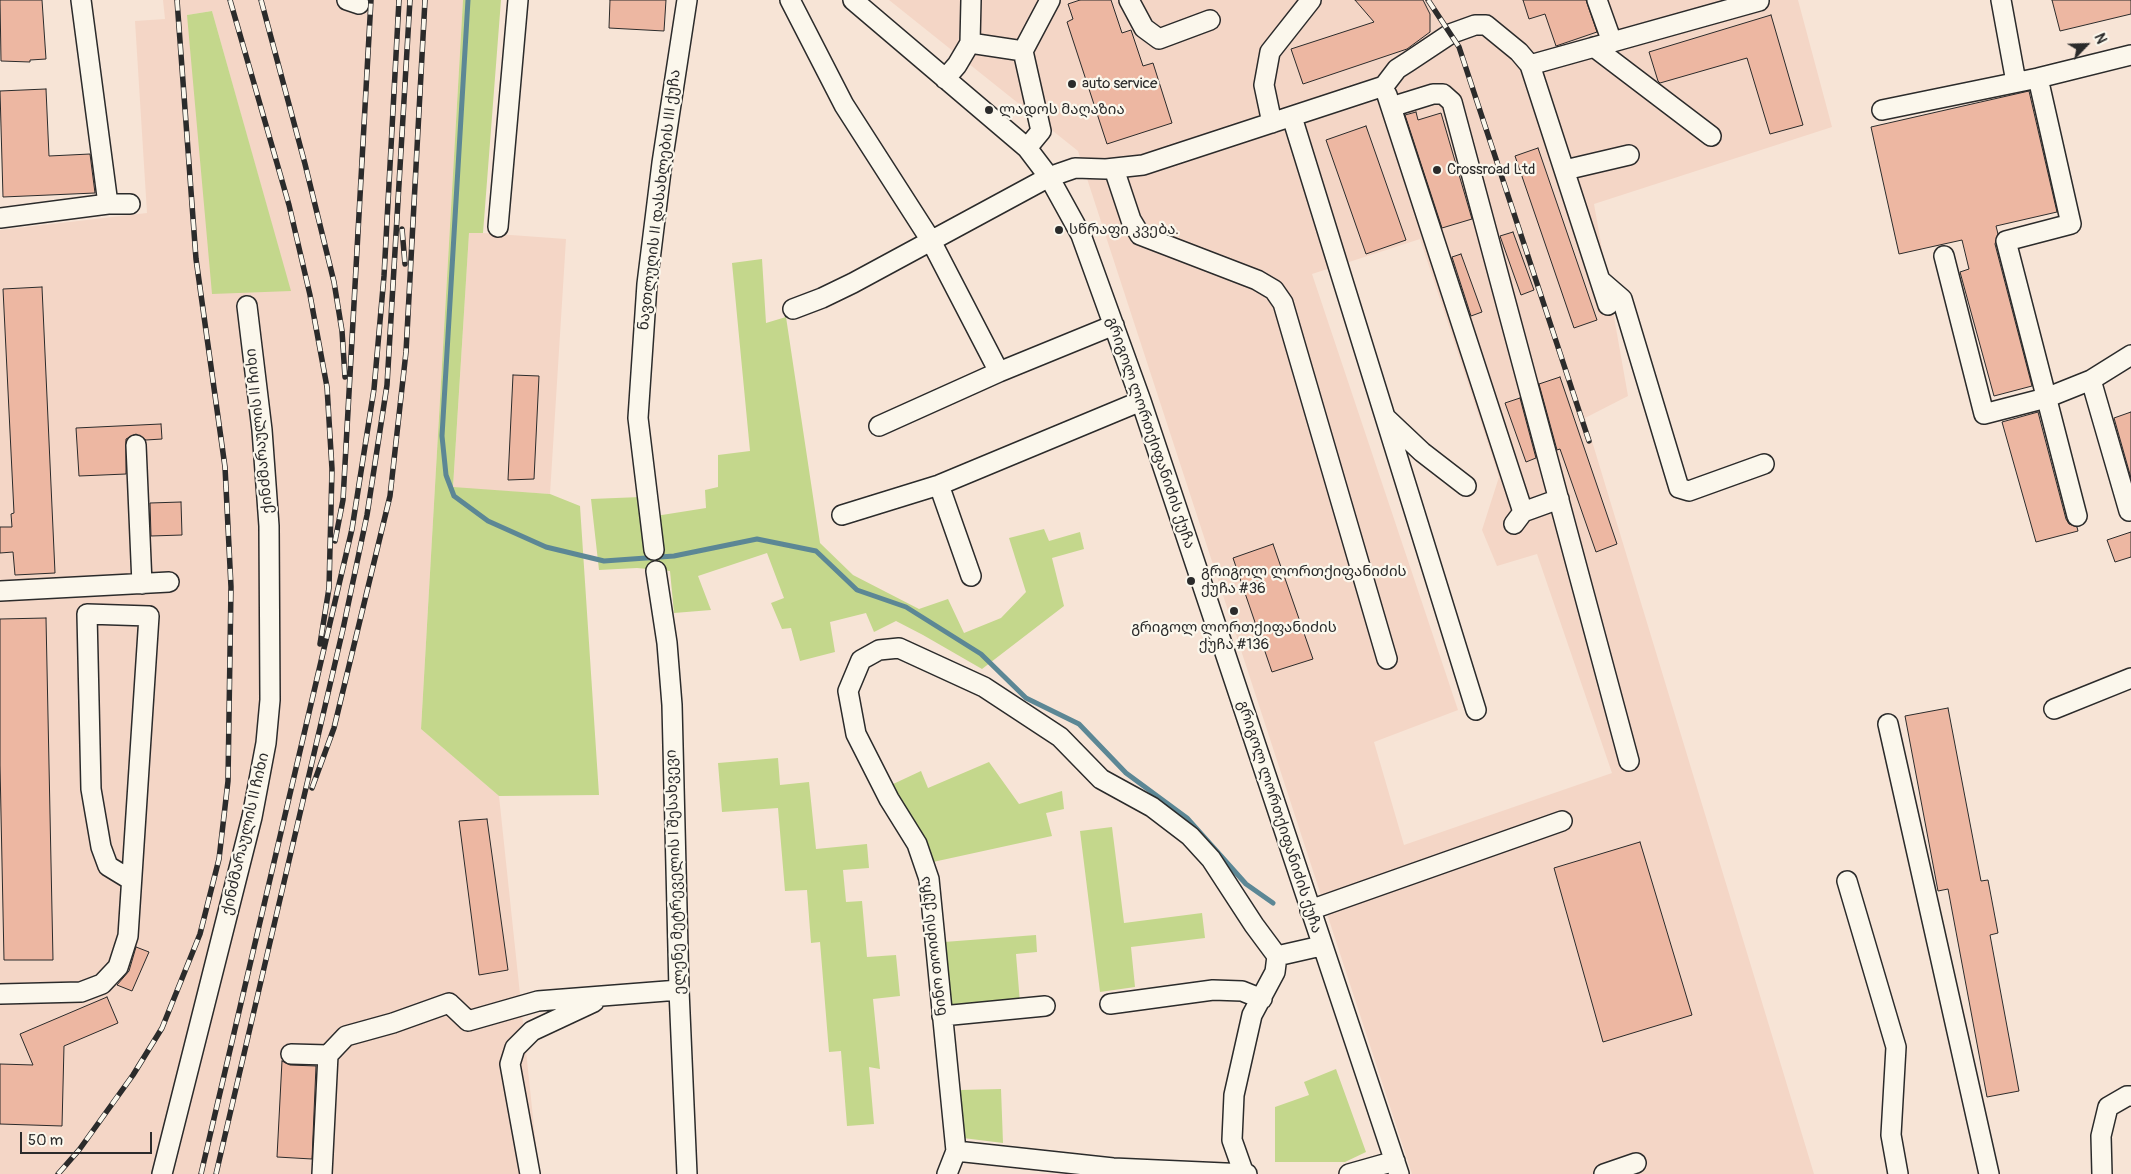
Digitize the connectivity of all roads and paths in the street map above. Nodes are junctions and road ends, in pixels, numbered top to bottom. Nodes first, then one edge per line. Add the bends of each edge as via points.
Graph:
1 (81, 0) edge
2 (518, 0) edge
3 (687, 0) edge
4 (790, 0) edge
5 (853, 0) edge
6 (971, 0) edge
7 (1050, 0) edge
8 (1129, 0) edge
9 (1311, 0) edge
10 (1597, 0) edge
11 (2000, 0) edge
12 (1759, 1) edge
13 (1210, 20) dead end
14 (970, 43) junction
15 (1603, 44) junction
16 (1024, 51) junction
17 (2131, 55) edge
18 (1530, 65) junction
19 (2038, 78) junction
20 (945, 79) junction
21 (2016, 82) junction
22 (1384, 86) junction
23 (1391, 107) junction
24 (1882, 110) dead end
25 (1292, 117) junction
26 (1272, 123) junction
27 (1710, 136) dead end
28 (1027, 148) junction
29 (1629, 155) dead end
30 (1114, 168) junction
31 (1564, 170) junction
32 (1049, 176) junction
33 (108, 204) junction
34 (130, 204) dead end
35 (0, 218) edge
36 (498, 227) dead end
37 (930, 239) junction
38 (1944, 256) dead end
39 (1600, 280) junction
40 (1608, 305) dead end
41 (247, 306) dead end
42 (793, 309) dead end
43 (1114, 325) junction
44 (2131, 355) edge
45 (999, 372) junction
46 (2091, 380) junction
47 (2046, 398) junction
48 (1141, 401) junction
49 (1385, 416) junction
50 (879, 426) dead end
51 (136, 445) dead end
52 (1764, 464) dead end
53 (939, 485) junction
54 (1466, 486) dead end
55 (1559, 499) junction
56 (2130, 512) dead end
57 (842, 515) dead end
58 (2077, 516) dead end
59 (654, 550) dead end
60 (656, 571) dead end
61 (971, 576) dead end
62 (169, 582) dead end
63 (142, 584) junction
64 (0, 591) edge
65 (1387, 659) dead end
66 (2131, 678) edge
67 (2054, 709) dead end
68 (1476, 710) dead end
69 (1888, 724) dead end
70 (1629, 761) dead end
71 (1562, 821) dead end
72 (131, 880) junction
73 (1847, 881) dead end
74 (1310, 910) junction
75 (1322, 946) junction
76 (1277, 956) junction
77 (679, 990) junction
78 (0, 994) edge
79 (609, 995) junction
80 (1262, 1000) junction
81 (1110, 1004) dead end
82 (1044, 1006) dead end
83 (942, 1016) junction
84 (291, 1054) dead end
85 (328, 1055) junction
86 (2131, 1096) edge
87 (956, 1151) junction
88 (1636, 1163) dead end
89 (1396, 1168) edge
90 (162, 1174) edge
91 (322, 1174) edge
92 (530, 1174) edge
93 (687, 1174) edge
94 (947, 1174) edge
95 (1245, 1174) edge
96 (1349, 1174) edge
97 (1604, 1174) edge
98 (1898, 1174) edge
99 (1989, 1174) edge
100 (2102, 1174) edge

1 - 33 street
2 - 36 street
3 - 59 street, ნავთლუღის II დასახლების III ქუჩა via 647,284 638,418
4 - 37 street via 844,105
5 - 20 street, გრიგოლ ლორთქიფანიძის ქუჩა
6 - 14 street
7 - 16 street
8 - 13 street via 1144,28 1159,39
9 - 26 street via 1270,52 1264,85
10 - 15 street
11 - 21 street
12 - 15 street
14 - 16 street
14 - 20 street
15 - 18 street
15 - 27 street
16 - 28 street via 1041,131
17 - 19 street
18 - 22 street via 1520,52 1486,25 1475,25 1450,34 1397,69
18 - 31 street
19 - 21 street
19 - 47 street via 2072,224 2006,241
20 - 28 street, გრიგოლ ლორთქიფანიძის ქუჩა
21 - 24 street
22 - 23 street
22 - 25 street
23 - 55 street via 1518,518
23 - 55 street via 1433,94 1443,94 1452,102
25 - 26 street
25 - 49 street
26 - 30 street via 1143,165
28 - 32 street, გრიგოლ ლორთქიფანიძის ქუჩა
29 - 31 street
30 - 32 street via 1075,168
30 - 65 street via 1131,220 1140,236 1257,280 1274,290 1283,303
31 - 39 street
32 - 37 street
32 - 43 street, გრიგოლ ლორთქიფანიძის ქუჩა via 1081,235
33 - 34 street
33 - 35 street
37 - 42 street via 853,283
37 - 45 street
38 - 47 street via 1984,414
39 - 40 street
39 - 52 street via 1622,299 1679,488 1689,491
41 - 90 street, ქინძმარაულის II ჩიხი via 270,526 270,700 266,743 252,818
43 - 45 street
43 - 48 street, გრიგოლ ლორთქიფანიძის ქუჩა
44 - 46 street
45 - 50 street
46 - 47 street
46 - 56 street
47 - 58 street
48 - 53 street
48 - 74 street, გრიგოლ ლორთქიფანიძის ქუჩა
49 - 54 street via 1422,452
49 - 68 street
51 - 63 street
53 - 57 street
53 - 61 street
55 - 70 street
60 - 77 street, ელენე მეტრეველის I შესახვევი via 672,705
62 - 63 street
63 - 64 street
66 - 67 street
69 - 99 street
71 - 74 street
72 - 72 street via 108,866 101,848 91,789 87,614 149,616
72 - 78 street via 128,936 118,967 102,984 81,992
73 - 98 street via 1896,1047 1891,1135
74 - 75 street, გრიგოლ ლორთქიფანიძის ქუჩა
75 - 76 street
75 - 89 street, გრიგოლ ლორთქიფანიძის ქუჩა
76 - 80 street via 1275,972
76 - 83 street, ნინო თოიძის ქუჩა via 1212,859 1152,807 1101,779 1060,737 984,687 899,648 879,650 861,660 848,691 856,734 889,799 917,844 929,879
77 - 79 street
77 - 93 street, ელენე მეტრეველის I შესახვევი
79 - 85 street via 538,1001 468,1021 449,1003 346,1036
79 - 92 street via 532,1031 515,1048 510,1064
80 - 81 street via 1242,991 1213,990
80 - 95 street via 1252,1015 1234,1095 1232,1140
82 - 83 street
83 - 87 street, ნინო თოიძის ქუჩა
84 - 85 street
85 - 91 street
86 - 100 street via 2108,1107 2101,1136
87 - 94 street, ნინო თოიძის ქუჩა
87 - 95 street via 1113,1168
88 - 97 street
89 - 96 street

